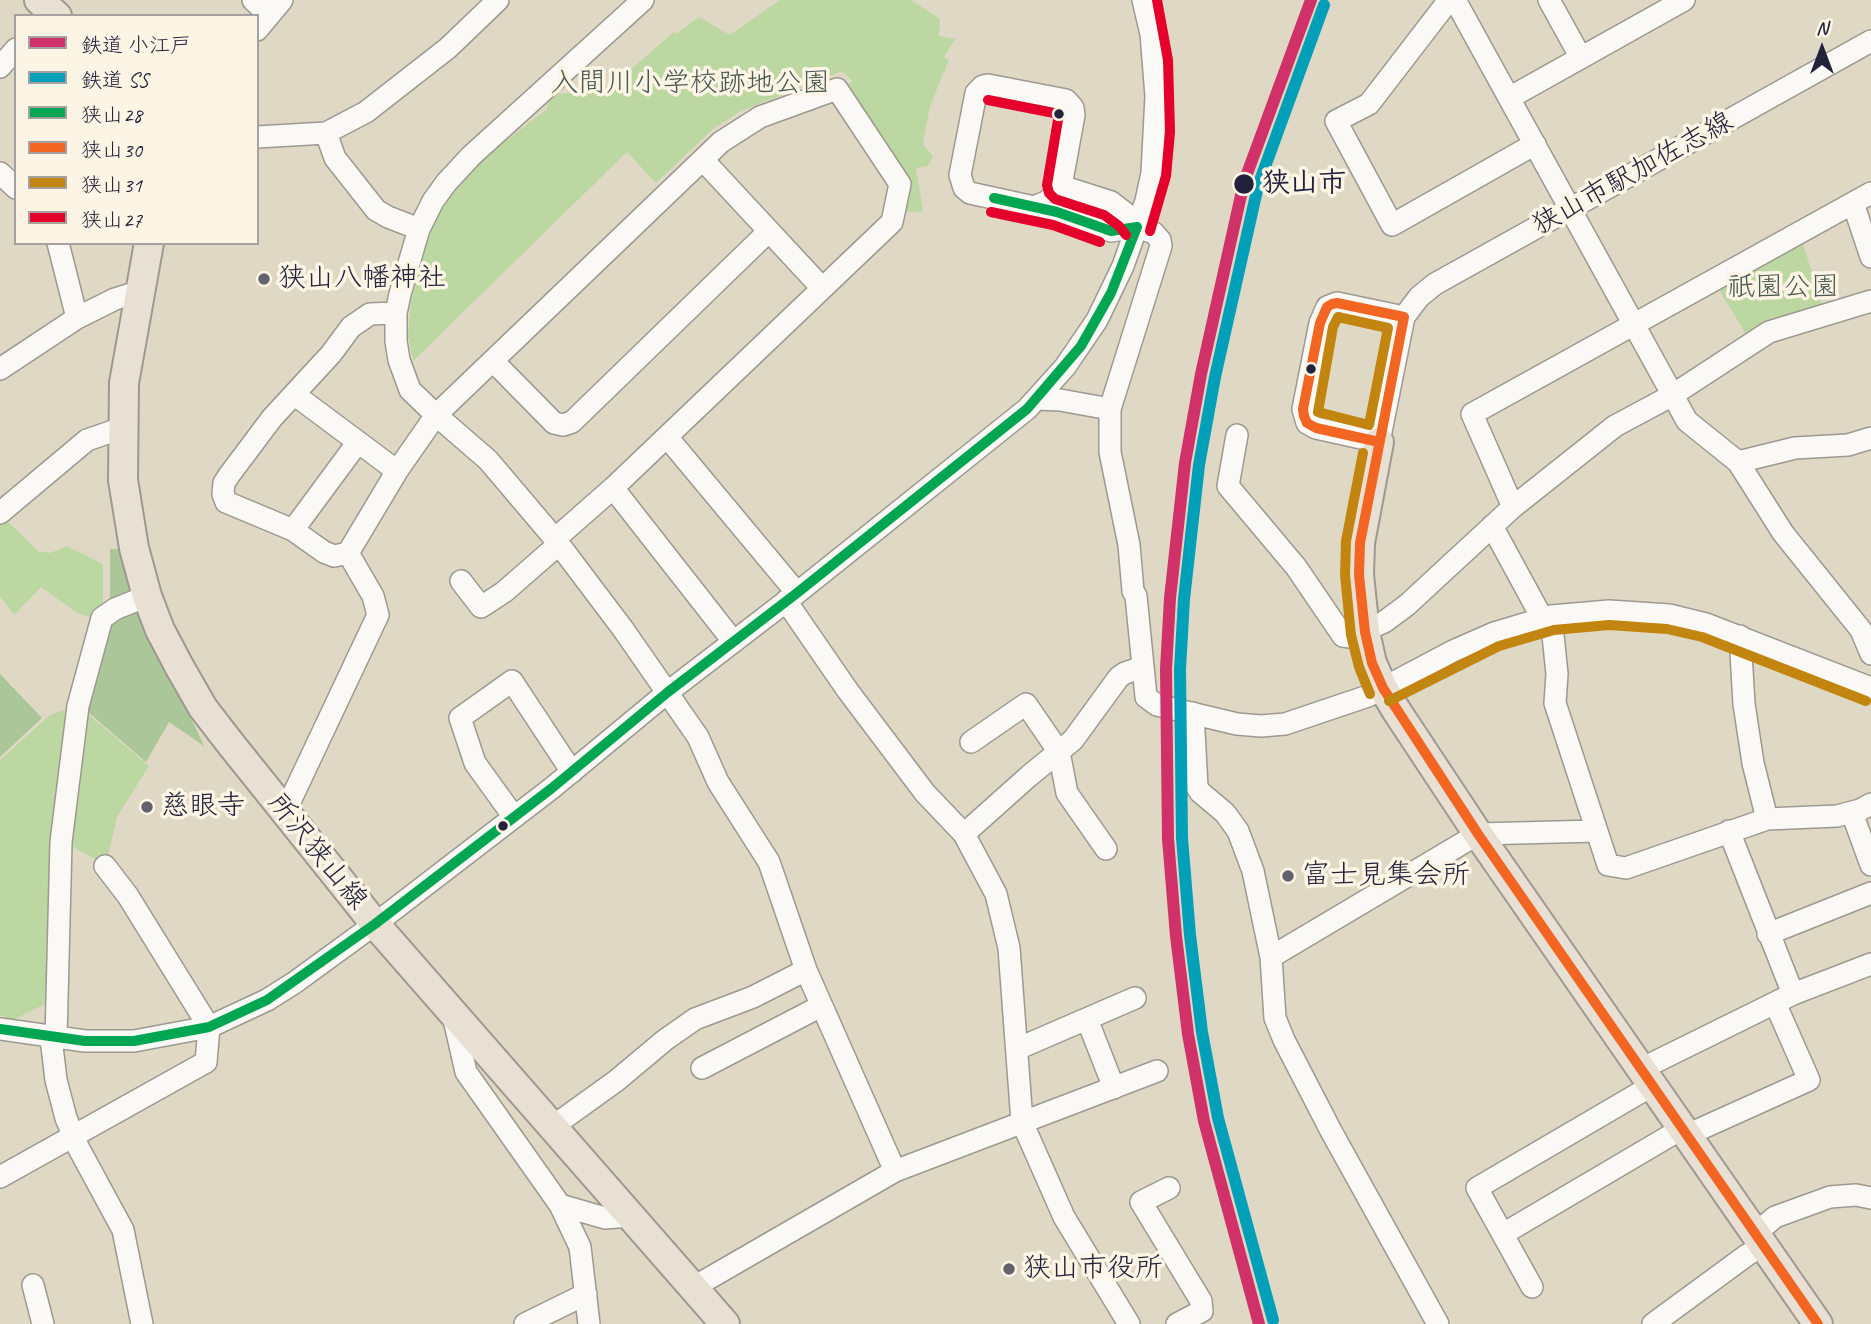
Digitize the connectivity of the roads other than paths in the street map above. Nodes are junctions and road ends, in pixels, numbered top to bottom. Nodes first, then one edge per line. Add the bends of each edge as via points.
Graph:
1 (253, 0) edge
2 (498, 0) edge
3 (643, 0) edge
4 (1143, 0) edge
5 (1449, 0) edge
6 (1455, 0) edge
7 (1549, 0) edge
8 (1684, 0) edge
9 (1648, 9) edge
10 (270, 15) edge
11 (1871, 41) edge
12 (1581, 58) junction
13 (1509, 98) junction
14 (326, 133) junction
15 (259, 136) edge
16 (1535, 144) junction
17 (703, 160) junction
18 (0, 173) edge
19 (1149, 184) junction
20 (14, 186) edge
21 (1061, 187) junction
22 (1862, 198) edge
23 (1111, 202) junction
24 (1034, 207) junction
25 (1569, 209) junction
26 (1137, 227) junction
27 (419, 229) junction
28 (769, 231) junction
29 (1111, 231) junction
30 (59, 245) edge
31 (149, 245) edge
32 (1871, 257) edge
33 (1124, 264) junction
34 (822, 288) junction
35 (141, 291) junction
36 (1871, 301) edge
37 (397, 313) junction
38 (1404, 317) junction
39 (77, 318) junction
40 (1633, 324) junction
41 (493, 361) junction
42 (0, 369) edge
43 (295, 396) junction
44 (1671, 396) junction
45 (1036, 399) junction
46 (1110, 409) junction
47 (436, 415) junction
48 (122, 428) junction
49 (1237, 435) dead end
50 (667, 437) junction
51 (1871, 438) edge
52 (359, 442) junction
53 (1379, 442) junction
54 (1738, 462) junction
55 (397, 471) junction
56 (613, 488) junction
57 (1513, 507) junction
58 (0, 513) edge
59 (1492, 526) junction
60 (293, 530) junction
61 (557, 542) junction
62 (348, 553) junction
63 (461, 581) dead end
64 (147, 596) junction
65 (791, 597) junction
66 (1546, 617) junction
67 (1866, 628) edge
68 (1365, 632) junction
69 (1740, 636) junction
70 (733, 641) junction
71 (1871, 654) edge
72 (1143, 667) junction
73 (1383, 688) junction
74 (1871, 688) edge
75 (668, 692) junction
76 (1193, 713) junction
77 (971, 742) dead end
78 (1059, 752) junction
79 (572, 772) junction
80 (1861, 808) edge
81 (285, 812) junction
82 (514, 817) junction
83 (1767, 819) junction
84 (1596, 831) junction
85 (1729, 831) junction
86 (964, 834) junction
87 (1478, 834) junction
88 (1106, 849) dead end
89 (1871, 865) edge
90 (105, 866) dead end
91 (1871, 893) edge
92 (375, 925) junction
93 (1768, 934) junction
94 (1271, 957) junction
95 (1871, 964) edge
96 (806, 970) junction
97 (1135, 998) dead end
98 (1784, 999) junction
99 (821, 1006) junction
100 (453, 1013) junction
101 (1087, 1019) junction
102 (209, 1027) junction
103 (0, 1029) edge
104 (54, 1038) junction
105 (1017, 1049) junction
106 (702, 1068) dead end
107 (1157, 1071) dead end
108 (1647, 1077) junction
109 (1114, 1088) junction
110 (1022, 1122) junction
111 (552, 1127) junction
112 (1685, 1132) junction
113 (73, 1136) junction
114 (895, 1171) junction
115 (0, 1177) edge
116 (1169, 1188) dead end
117 (1871, 1198) edge
118 (560, 1205) junction
119 (630, 1216) junction
120 (1503, 1234) junction
121 (1760, 1239) junction
122 (33, 1285) dead end
123 (694, 1287) junction
124 (1532, 1287) dead end
125 (586, 1294) junction
126 (43, 1324) edge
127 (142, 1324) edge
128 (524, 1324) edge
129 (589, 1324) edge
130 (725, 1324) edge
131 (1129, 1324) edge
132 (1177, 1324) edge
133 (1438, 1324) edge
134 (1653, 1324) edge
135 (1818, 1324) edge

1 - 10 street
2 - 14 street via 399,89 366,113
3 - 27 street via 457,169
4 - 19 street via 1153,47 1156,96
5 - 16 street via 1369,104 1336,121 1392,225
6 - 13 street
7 - 12 street
8 - 9 street
9 - 12 street
11 - 25 street, 狭山市駅加佐志線
12 - 13 street
13 - 16 street
14 - 15 street
14 - 27 street via 335,158 376,210
16 - 25 street
17 - 28 street
17 - 34 street via 760,117 837,89 900,184 892,222
17 - 41 street
18 - 20 street
19 - 23 street
19 - 26 street
21 - 23 street
21 - 24 street
21 - 24 street via 1074,115 1070,102 988,85 978,89 961,183 970,193
22 - 32 street
22 - 40 street
23 - 26 street
24 - 29 street
25 - 38 street, 狭山市駅加佐志線 via 1435,284
25 - 40 street
26 - 29 street
26 - 33 street
26 - 46 street via 1154,233 1161,250
27 - 37 street
28 - 34 street
28 - 41 street via 572,422 554,423
29 - 33 street
30 - 39 street
31 - 35 main road, 所沢狭山線
33 - 45 street via 1081,346
34 - 50 street
35 - 39 street
35 - 48 main road, 所沢狭山線 via 124,383
36 - 44 street via 1769,332
37 - 43 street via 370,314 358,321
37 - 47 street via 399,360 411,390
38 - 53 street
38 - 53 street via 1337,303 1327,307 1320,323 1303,409 1307,423
39 - 42 street
40 - 44 street
40 - 57 street via 1472,414
41 - 47 street
43 - 52 street
43 - 60 street via 272,418 230,474 223,494 236,508
44 - 54 street via 1687,421
44 - 57 street via 1615,426
45 - 46 street
45 - 65 street
46 - 72 street via 1110,452 1129,545
47 - 55 street
47 - 61 street via 488,460
48 - 58 street via 88,440
48 - 64 main road, 所沢狭山線 via 127,512
49 - 68 street via 1228,486 1296,567 1343,636
50 - 56 street
50 - 65 street
51 - 54 street via 1848,445 1795,448
52 - 55 street
52 - 60 street
53 - 68 main road via 1360,543
54 - 67 street via 1783,533
55 - 62 street
56 - 61 street
56 - 70 street
57 - 59 street
59 - 66 street
59 - 68 street via 1407,605
60 - 62 street via 324,552 334,556
61 - 63 street via 504,592 481,607
61 - 75 street
62 - 81 street via 373,596 378,615
64 - 81 main road, 所沢狭山線 via 160,631 203,708
64 - 104 street via 102,618 78,706 61,842
65 - 70 street
65 - 86 street via 848,691 925,793
66 - 69 street via 1630,611 1669,615
66 - 73 street via 1494,633
66 - 84 street via 1557,674 1555,703
67 - 71 street
68 - 73 main road
69 - 74 street
69 - 83 street via 1744,705
70 - 75 street
72 - 76 street via 1146,697 1157,705
72 - 78 street via 1119,677
73 - 76 street via 1285,724 1237,724
73 - 87 main road
75 - 79 street
75 - 96 street via 769,862
76 - 94 street via 1197,787 1238,831 1253,871
77 - 78 street via 1026,704
78 - 86 street
78 - 88 street via 1067,793
79 - 82 street
79 - 82 street via 512,681 460,718 475,763
80 - 83 street via 1814,818
80 - 89 street
81 - 92 main road, 所沢狭山線
82 - 92 street
83 - 85 street
84 - 85 street via 1608,865 1626,868
84 - 87 street
85 - 93 street
86 - 105 street via 1003,916
87 - 94 street
87 - 108 main road
90 - 102 street
91 - 93 street
92 - 100 main road, 所沢狭山線
92 - 102 street via 294,984
93 - 98 street
94 - 133 street via 1275,1018 1284,1040
95 - 98 street
96 - 99 street
96 - 111 street via 695,1019
97 - 101 street
98 - 108 street
98 - 112 street via 1810,1080
99 - 106 street
99 - 114 street
100 - 111 main road, 所沢狭山線
100 - 118 street via 466,1072
101 - 105 street
101 - 109 street
102 - 104 street via 134,1041
102 - 113 street via 206,1062
103 - 104 street
104 - 113 street via 56,1080
105 - 110 street
107 - 109 street
108 - 112 main road
108 - 120 street via 1477,1188
109 - 110 street
110 - 114 street
110 - 131 street via 1064,1217
111 - 119 main road, 所沢狭山線
112 - 120 street
112 - 121 main road
113 - 115 street
113 - 127 street via 123,1230
114 - 123 street
116 - 132 street via 1141,1202 1201,1301 1202,1311
117 - 121 street via 1830,1197 1775,1217
118 - 119 street via 605,1218
118 - 125 street via 580,1247
119 - 123 main road, 所沢狭山線
120 - 124 street
121 - 134 street via 1746,1255
121 - 135 main road
122 - 126 street
123 - 130 main road, 所沢狭山線
125 - 128 street
125 - 129 street

